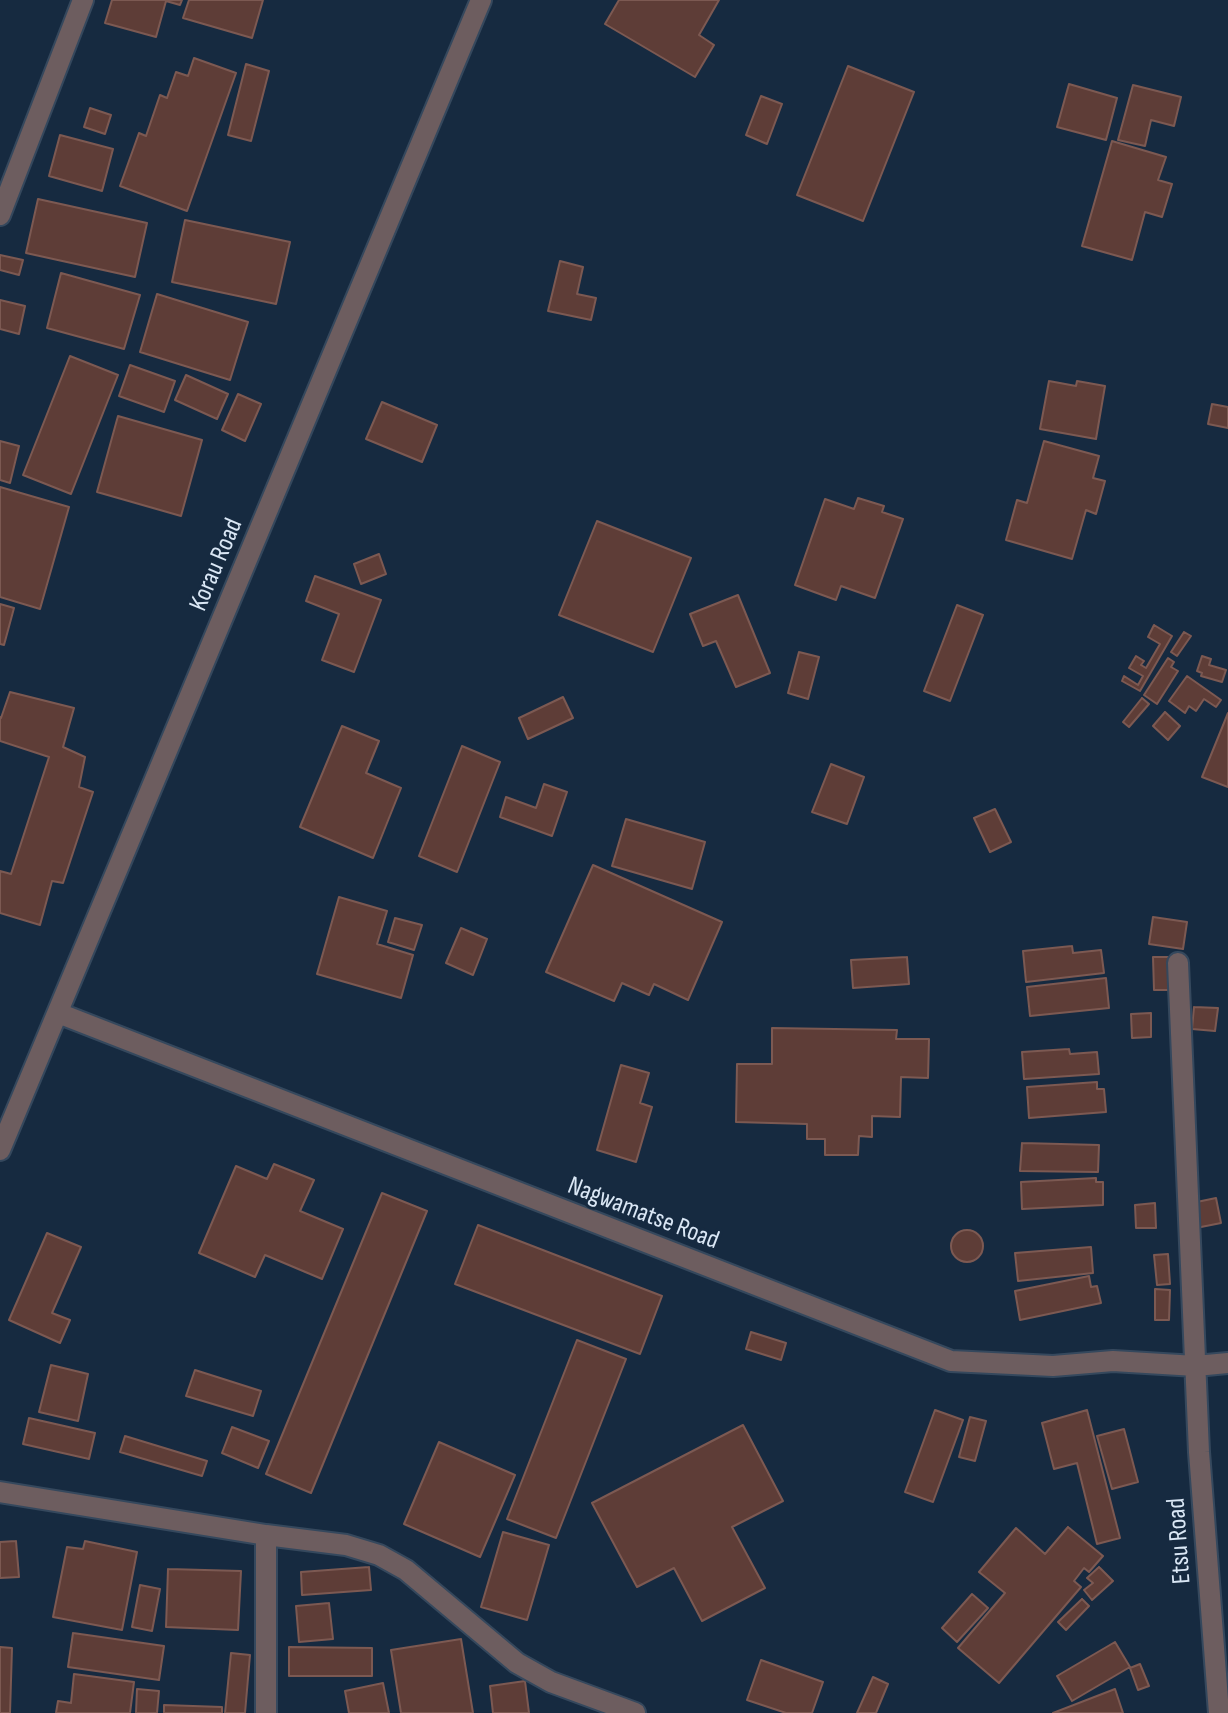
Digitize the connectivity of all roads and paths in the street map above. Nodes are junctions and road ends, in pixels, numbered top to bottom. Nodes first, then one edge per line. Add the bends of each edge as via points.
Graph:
1 (83, 0) edge
2 (481, 0) edge
3 (0, 215) edge
4 (1178, 963) dead end
5 (58, 1013) junction
6 (0, 1150) edge
7 (1228, 1363) edge
8 (1196, 1366) junction
9 (0, 1492) edge
10 (266, 1535) junction
11 (266, 1713) edge
12 (635, 1713) edge
13 (1219, 1713) edge

1 - 3 street
2 - 5 street, Korau Road
4 - 8 street, Etsu Road
5 - 6 street, Korau Road
5 - 8 street, Nagwamatse Road via 951,1361
7 - 8 street, Nagwamatse Road
8 - 13 street, Etsu Road
9 - 10 street
10 - 11 street
10 - 12 street via 346,1545 379,1555 406,1570 517,1663 551,1682

